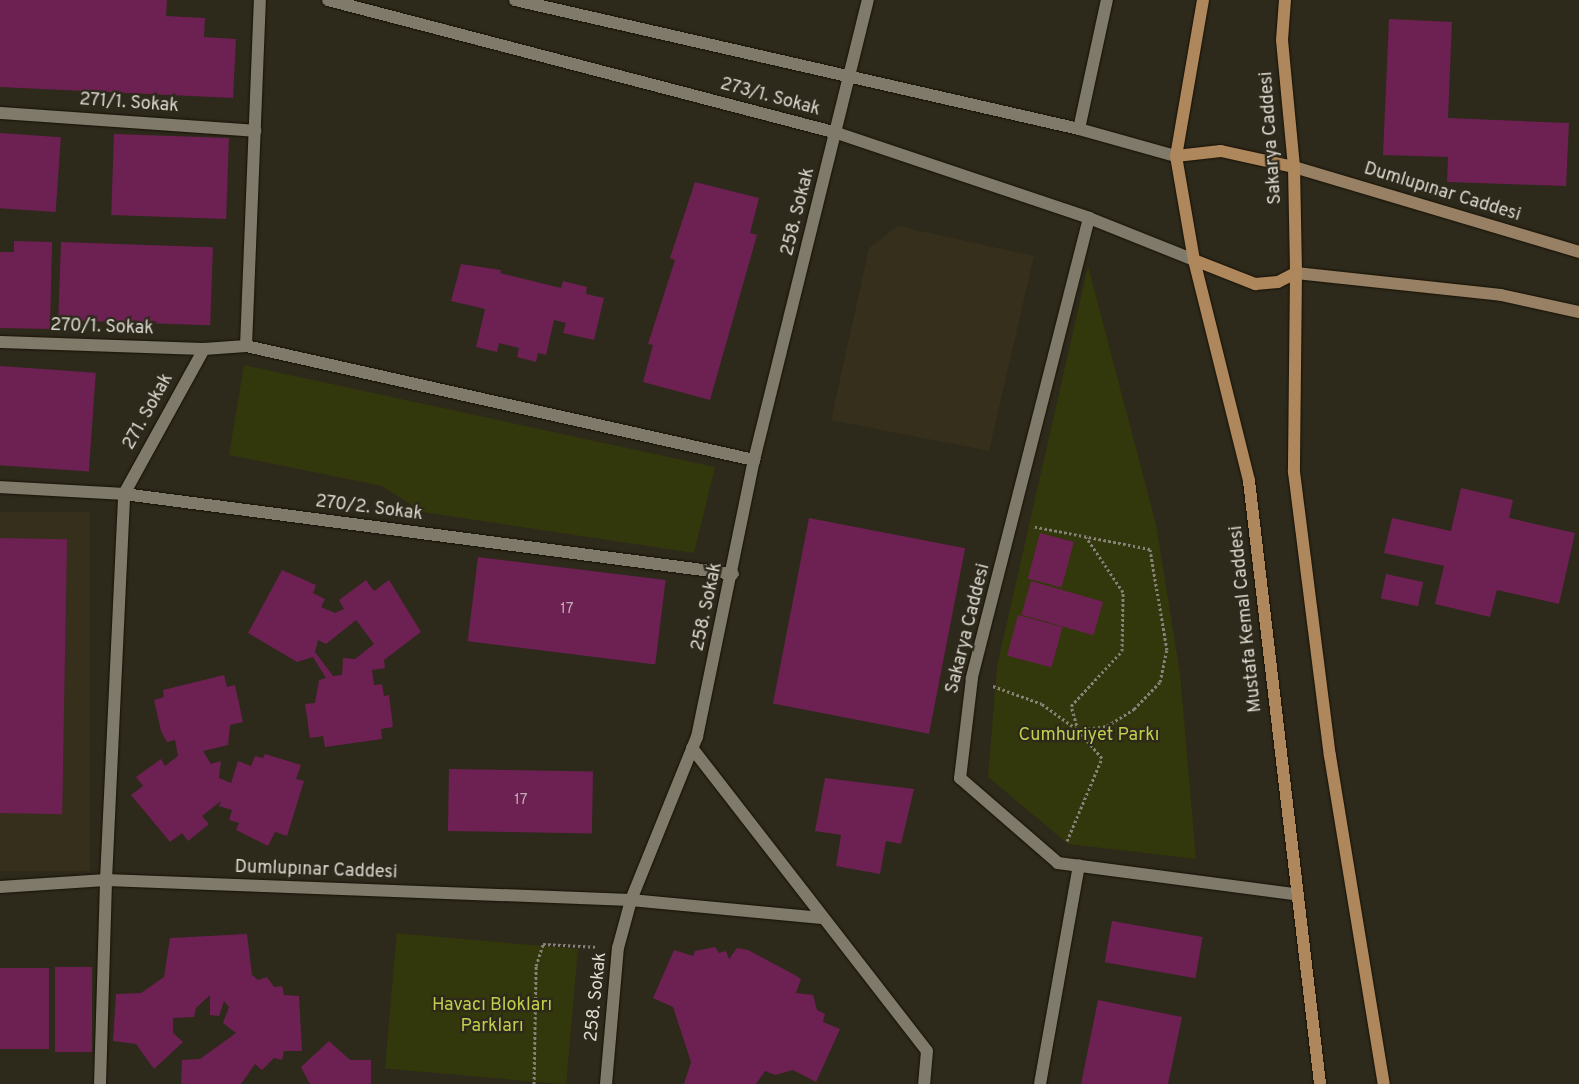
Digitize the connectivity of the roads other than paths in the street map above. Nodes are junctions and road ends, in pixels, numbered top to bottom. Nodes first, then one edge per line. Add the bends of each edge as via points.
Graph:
1 (260, 0) edge
2 (328, 0) edge
3 (515, 0) edge
4 (868, 0) edge
5 (1107, 0) edge
6 (1203, 0) edge
7 (1285, 0) edge
8 (849, 75) junction
9 (0, 112) edge
10 (1079, 129) junction
11 (254, 131) junction
12 (837, 133) junction
13 (1176, 156) junction
14 (1294, 168) junction
15 (1089, 218) junction
16 (1579, 252) edge
17 (1194, 260) junction
18 (1296, 273) junction
19 (1579, 312) edge
20 (0, 342) edge
21 (246, 346) junction
22 (204, 349) junction
23 (754, 460) junction
24 (0, 487) edge
25 (124, 494) junction
26 (733, 574) junction
27 (692, 748) junction
28 (1079, 865) junction
29 (106, 880) junction
30 (0, 887) edge
31 (1295, 894) junction
32 (631, 900) junction
33 (821, 918) junction
34 (100, 1084) edge
35 (606, 1084) edge
36 (924, 1084) edge
37 (1040, 1084) edge
38 (1320, 1084) edge
39 (1384, 1084) edge

1 - 11 street
2 - 12 street, 273/1. Sokak
3 - 8 street, 273/1. Sokak
4 - 8 street, 258. Sokak
5 - 10 street
6 - 13 main road
7 - 14 main road, Sakarya Caddesi via 1282,40
8 - 10 street, 273/1. Sokak
8 - 12 street, 258. Sokak
9 - 11 street, 271/1. Sokak
10 - 13 street, 273/1. Sokak
11 - 21 street
12 - 15 street, 273/1. Sokak
12 - 23 street, 258. Sokak
13 - 14 main road via 1221,151
13 - 17 main road, Mustafa Kemal Caddesi
14 - 16 main road, Dumlupınar Caddesi
14 - 18 main road, Sakarya Caddesi
15 - 17 street, 273/1. Sokak
15 - 28 street, Sakarya Caddesi via 972,678 960,778 1058,863
17 - 18 main road via 1255,284 1278,282
17 - 31 main road, Mustafa Kemal Caddesi via 1249,481
18 - 19 main road via 1501,295
18 - 39 main road via 1294,472 1330,756
20 - 22 street, 270/1. Sokak
21 - 22 street
21 - 23 street
22 - 25 street, 271. Sokak
23 - 26 street, 258. Sokak
24 - 25 street, 270/2. Sokak
25 - 26 street, 270/2. Sokak
25 - 29 street, 271. Sokak
26 - 27 street, 258. Sokak
27 - 32 street, 258. Sokak
27 - 33 street
28 - 31 street
28 - 37 street
29 - 30 street, Dumlupınar Caddesi
29 - 32 street, Dumlupınar Caddesi
29 - 34 street, 271. Sokak
31 - 38 main road, Mustafa Kemal Caddesi
32 - 33 street, Dumlupınar Caddesi
32 - 35 street, 258. Sokak via 618,948
33 - 36 street via 928,1051

